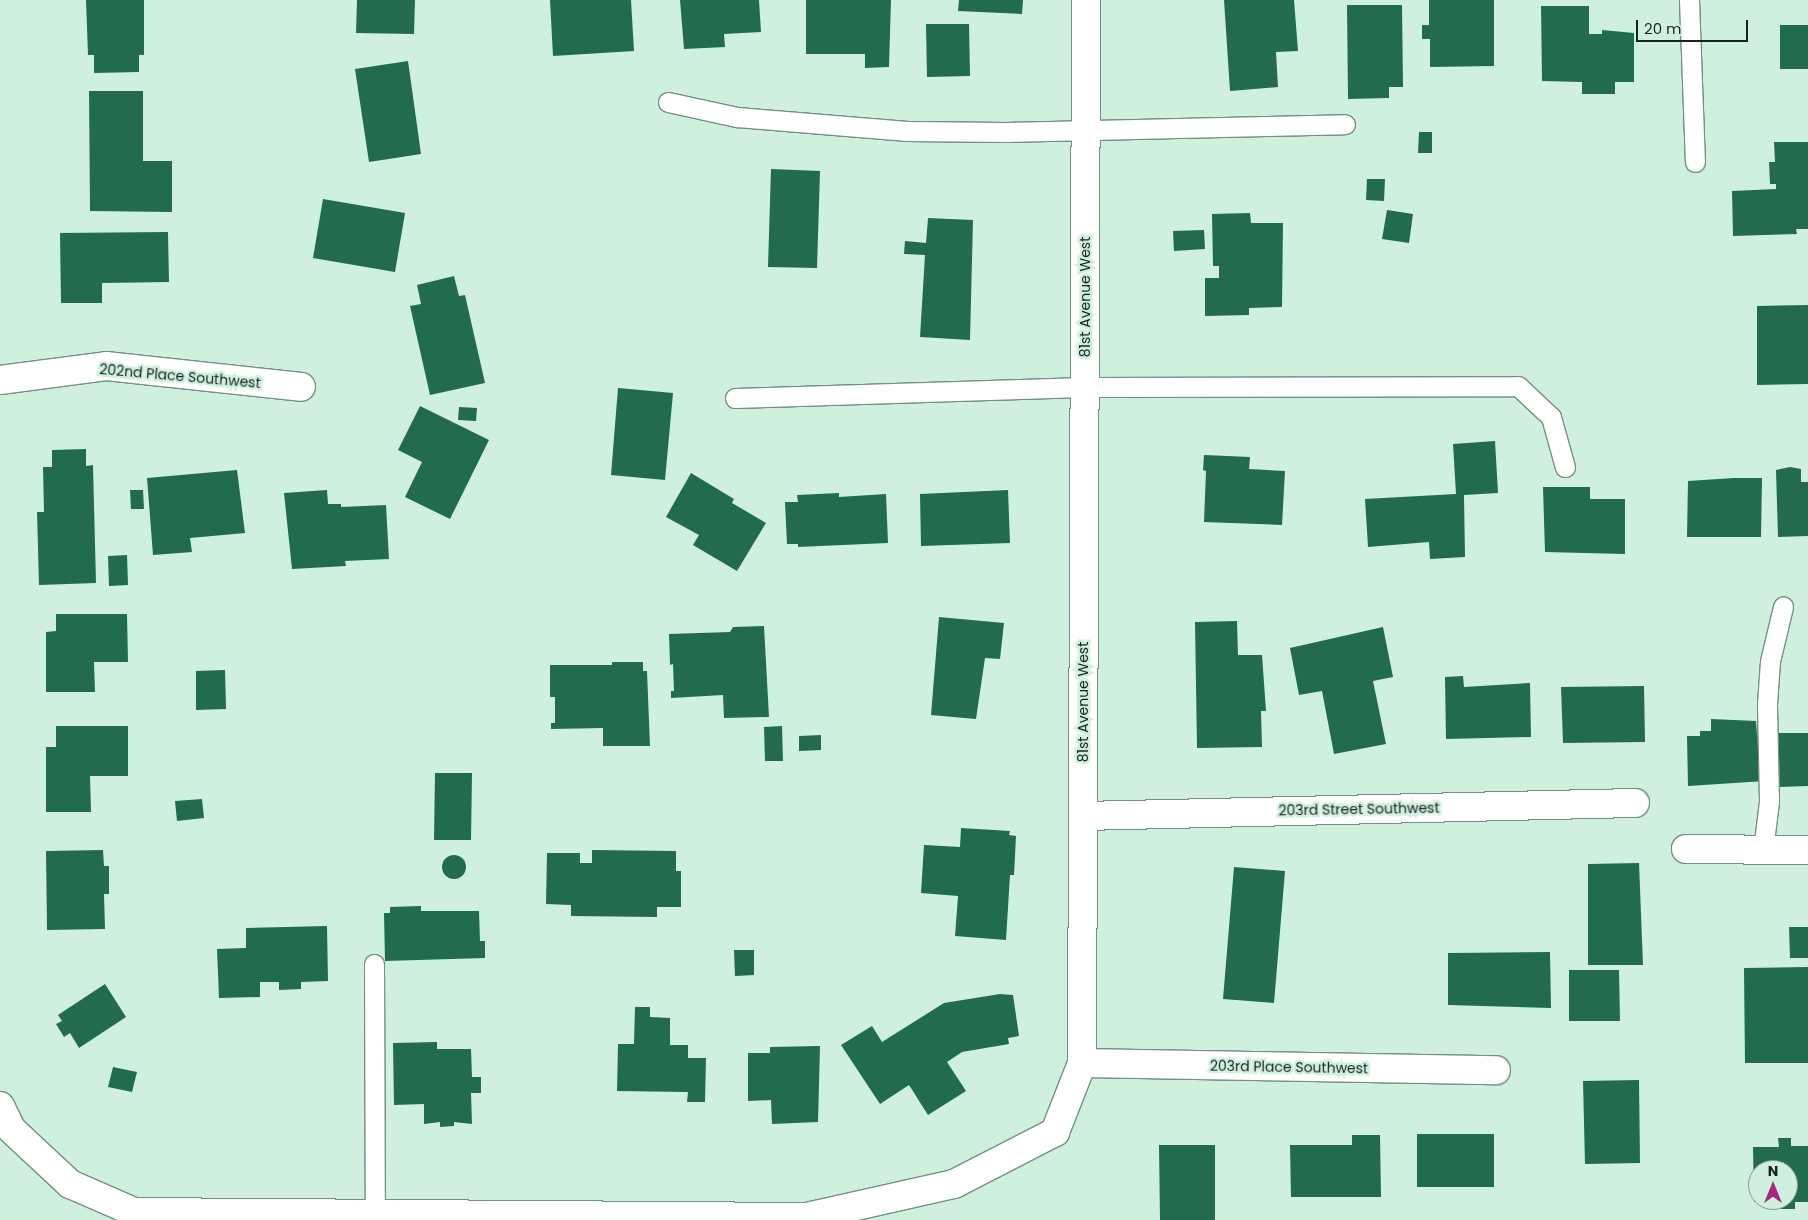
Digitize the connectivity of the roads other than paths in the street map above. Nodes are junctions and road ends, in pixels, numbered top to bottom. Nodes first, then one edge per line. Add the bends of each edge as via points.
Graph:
1 (1086, 0) edge
2 (1689, 0) edge
3 (668, 102) dead end
4 (1345, 124) dead end
5 (1086, 130) junction
6 (1695, 162) dead end
7 (0, 380) edge
8 (301, 386) dead end
9 (1084, 387) junction
10 (735, 398) dead end
11 (1565, 467) dead end
12 (1784, 607) dead end
13 (1635, 803) dead end
14 (1083, 816) junction
15 (1686, 849) dead end
16 (1763, 850) junction
17 (1808, 850) edge
18 (374, 964) dead end
19 (1082, 1064) junction
20 (1496, 1070) dead end
21 (0, 1106) edge
22 (376, 1213) junction
23 (503, 1217) edge
24 (807, 1219) edge

1 - 5 street, 81st Avenue West
2 - 6 lane
3 - 5 lane via 738,117 834,128 1005,132
4 - 5 lane
5 - 9 street, 81st Avenue West
7 - 8 street, 202nd Place Southwest via 106,366
9 - 10 lane
9 - 11 lane via 1518,386 1551,416
9 - 14 street, 81st Avenue West
12 - 16 lane via 1770,661 1767,704 1769,801
13 - 14 street, 203rd Street Southwest
14 - 19 street, 81st Avenue West
15 - 16 street
16 - 17 street
18 - 22 lane
19 - 20 street, 203rd Place Southwest
19 - 24 street, 81st Avenue West via 1055,1132 954,1184
21 - 22 street, 81st Avenue West via 10,1129 70,1184 134,1212
22 - 23 street, 81st Avenue West
23 - 24 street, 81st Avenue West

